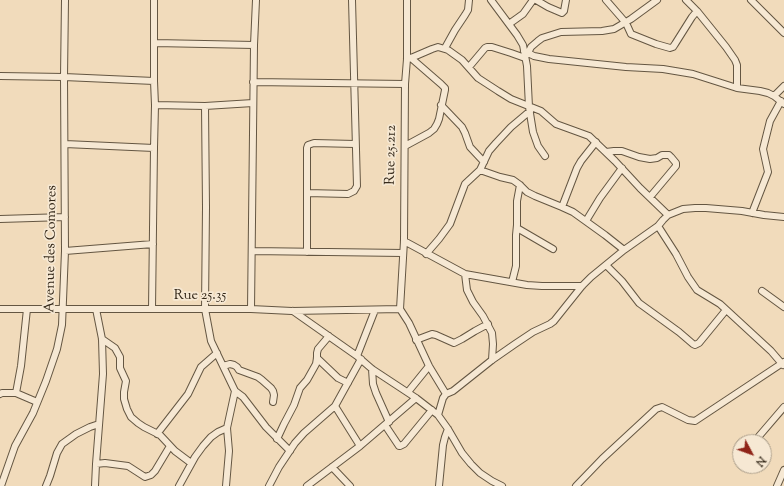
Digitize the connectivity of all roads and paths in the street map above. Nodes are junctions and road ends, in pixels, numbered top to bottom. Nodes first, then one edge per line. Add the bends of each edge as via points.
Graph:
1 (65, 0) edge
2 (154, 0) edge
3 (256, 0) edge
4 (352, 0) edge
5 (407, 0) edge
6 (469, 0) edge
7 (491, 0) edge
8 (534, 0) edge
9 (566, 0) edge
10 (606, 0) edge
11 (657, 0) edge
12 (686, 0) edge
13 (751, 0) edge
14 (697, 11) junction
15 (626, 23) junction
16 (509, 24) junction
17 (784, 33) edge
18 (155, 43) junction
19 (254, 45) junction
20 (445, 48) junction
21 (526, 54) junction
22 (409, 58) junction
23 (469, 68) junction
24 (0, 76) edge
25 (64, 77) junction
26 (154, 81) junction
27 (253, 82) junction
28 (354, 84) junction
29 (405, 84) junction
30 (784, 86) edge
31 (737, 88) junction
32 (774, 96) junction
33 (253, 103) junction
34 (782, 103) edge
35 (155, 105) junction
36 (441, 105) junction
37 (205, 106) junction
38 (530, 109) junction
39 (596, 142) junction
40 (65, 144) junction
41 (355, 144) junction
42 (405, 146) junction
43 (154, 148) junction
44 (606, 152) junction
45 (545, 156) dead end
46 (484, 162) junction
47 (622, 168) junction
48 (480, 170) junction
49 (520, 185) junction
50 (307, 193) junction
51 (650, 197) junction
52 (562, 207) junction
53 (752, 213) junction
54 (668, 215) junction
55 (784, 217) edge
56 (65, 218) junction
57 (0, 219) edge
58 (586, 222) junction
59 (658, 226) junction
60 (517, 228) junction
61 (404, 241) junction
62 (153, 244) junction
63 (553, 249) dead end
64 (624, 250) junction
65 (65, 251) junction
66 (252, 251) junction
67 (307, 252) junction
68 (403, 253) junction
69 (426, 254) junction
70 (606, 265) junction
71 (465, 274) junction
72 (512, 282) junction
73 (582, 286) junction
74 (762, 291) dead end
75 (784, 307) edge
76 (0, 309) edge
77 (27, 309) junction
78 (63, 309) junction
79 (96, 309) junction
80 (152, 309) junction
81 (205, 309) junction
82 (251, 309) junction
83 (400, 309) junction
84 (375, 310) junction
85 (726, 310) junction
86 (292, 311) junction
87 (488, 324) junction
88 (329, 336) junction
89 (102, 339) junction
90 (416, 340) junction
91 (217, 353) junction
92 (317, 358) junction
93 (359, 358) junction
94 (492, 360) junction
95 (783, 364) edge
96 (223, 366) junction
97 (429, 366) junction
98 (372, 369) junction
99 (348, 383) junction
100 (235, 391) junction
101 (408, 392) junction
102 (16, 393) junction
103 (0, 394) edge
104 (446, 394) junction
105 (416, 398) junction
106 (37, 402) junction
107 (273, 402) dead end
108 (335, 406) junction
109 (784, 407) edge
110 (432, 410) junction
111 (438, 415) junction
112 (387, 423) junction
113 (99, 424) junction
114 (227, 428) junction
115 (448, 429) junction
116 (157, 434) junction
117 (761, 434) edge
118 (277, 439) junction
119 (170, 446) junction
120 (360, 446) junction
121 (290, 451) junction
122 (191, 463) junction
123 (96, 464) junction
124 (332, 467) junction
125 (784, 470) edge
126 (494, 484) edge
127 (1, 486) edge
128 (46, 486) edge
129 (96, 486) edge
130 (179, 486) edge
131 (226, 486) edge
132 (269, 486) edge
133 (307, 486) edge
134 (350, 486) edge
135 (439, 486) edge
136 (502, 486) edge
137 (576, 486) edge
138 (777, 486) edge

1 - 25 street, Avenue des Comores
2 - 18 street
3 - 19 street
4 - 28 street
5 - 22 street, Rue 25.212
6 - 20 street via 468,10
7 - 16 street
8 - 9 street via 562,13
8 - 16 street via 520,18
10 - 15 street
11 - 15 street
12 - 14 street
13 - 17 street
14 - 15 street via 670,48 632,35
14 - 31 street via 737,65
15 - 21 street via 608,30 561,32 542,38
16 - 21 street
18 - 19 street
18 - 26 street
19 - 27 street
20 - 22 street via 432,48
20 - 23 street
21 - 23 street via 487,46
21 - 31 street via 549,59 663,69 693,74
21 - 38 street
22 - 29 street, Rue 25.212
22 - 36 street via 445,88
23 - 38 street via 478,78
24 - 25 street
25 - 26 street
25 - 40 street, Avenue des Comores
26 - 35 street
27 - 28 street
27 - 33 street
28 - 29 street
28 - 41 street
29 - 42 street, Rue 25.212
30 - 32 street
31 - 32 street
32 - 34 street
33 - 37 street
33 - 66 street
34 - 53 street via 770,122 763,149 768,172
35 - 37 street
35 - 43 street
36 - 42 street via 434,129
36 - 46 street via 462,127 470,147
37 - 81 street
38 - 39 street via 535,108 556,124 586,135
38 - 45 street via 533,132
38 - 46 street via 496,143
39 - 44 street
39 - 52 street via 577,168
40 - 43 street
40 - 56 street, Avenue des Comores
41 - 50 street via 308,145
41 - 50 street via 357,186 354,191 348,194
42 - 61 street, Rue 25.212
43 - 62 street
44 - 47 street
44 - 51 street via 622,151 650,159 669,155 676,164 674,169
46 - 48 street
47 - 51 street
47 - 58 street
48 - 49 street via 513,180
48 - 69 street via 465,184 450,224
49 - 52 street via 527,192
49 - 60 street
50 - 67 street
51 - 54 street
52 - 58 street
53 - 54 street via 695,208 683,209
53 - 55 street
54 - 59 street
56 - 57 street
56 - 65 street, Avenue des Comores
58 - 64 street
59 - 64 street
59 - 85 street via 697,290
60 - 63 street
60 - 72 street via 516,266
61 - 68 street, Rue 25.212
61 - 69 street
62 - 65 street
62 - 80 street
64 - 70 street
65 - 78 street, Avenue des Comores
66 - 67 street
66 - 82 street
67 - 68 street
68 - 83 street, Rue 25.212
69 - 71 street
70 - 73 street
70 - 85 street via 639,303 692,344 699,343
71 - 72 street
71 - 87 street via 467,290
72 - 73 street via 542,286
73 - 94 street via 554,321
74 - 75 street
76 - 77 street, Rue 25.35
77 - 78 street, Rue 25.35
77 - 102 street
78 - 79 street, Rue 25.35
78 - 106 street, Avenue des Comores via 57,349
79 - 80 street, Rue 25.35
79 - 89 street
80 - 81 street, Rue 25.35
81 - 82 street, Rue 25.35
81 - 91 street via 211,341
82 - 86 street, Rue 25.35
83 - 84 street, Rue 25.35
83 - 90 street
84 - 86 street, Rue 25.35
84 - 93 street
85 - 95 street
86 - 88 street
87 - 90 street via 454,343 432,334
87 - 94 street via 492,333
88 - 92 street via 318,349
88 - 93 street
89 - 113 street via 103,374
89 - 116 street via 115,348 120,357 120,368 126,380 124,399 131,417
90 - 97 street
91 - 96 street
91 - 116 street via 201,367 188,394
92 - 99 street via 338,378
92 - 118 street
93 - 98 street
93 - 99 street
94 - 104 street
95 - 137 street via 695,421 662,407 656,409
96 - 100 street
96 - 107 street via 234,365 239,370 258,377 273,391
97 - 101 street
97 - 104 street
98 - 101 street
98 - 112 street via 373,384
99 - 108 street
100 - 114 street
100 - 118 street via 243,397
101 - 105 street
102 - 103 street
102 - 106 street
104 - 111 street
105 - 110 street
105 - 112 street
106 - 127 street, Avenue des Comores via 14,446
108 - 120 street
108 - 121 street via 304,433
109 - 117 street
110 - 111 street
110 - 112 street via 400,446
111 - 115 street
112 - 120 street
113 - 123 street
113 - 128 street via 76,434 62,444
114 - 122 street via 211,437
114 - 131 street via 229,451
115 - 126 street via 471,464
115 - 135 street via 443,445
116 - 119 street
118 - 121 street
119 - 122 street
119 - 123 street via 151,475 145,477 128,466
120 - 124 street
121 - 132 street
122 - 130 street
123 - 129 street
124 - 133 street
124 - 134 street
125 - 138 street
126 - 136 street

